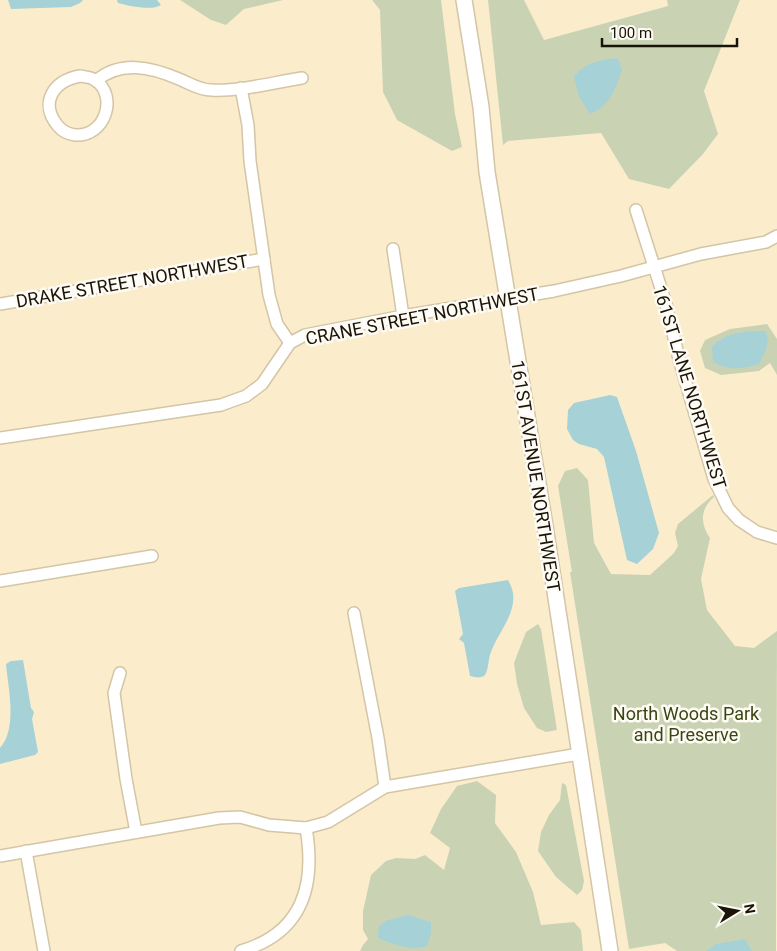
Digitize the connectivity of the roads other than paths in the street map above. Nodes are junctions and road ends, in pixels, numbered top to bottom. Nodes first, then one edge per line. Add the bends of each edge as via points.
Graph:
1 (464, 0) edge
2 (302, 78) dead end
3 (96, 81) junction
4 (241, 88) junction
5 (636, 210) dead end
6 (777, 236) edge
7 (393, 249) dead end
8 (264, 258) junction
9 (654, 267) junction
10 (507, 299) junction
11 (0, 304) edge
12 (403, 316) junction
13 (290, 343) junction
14 (0, 438) edge
15 (777, 538) edge
16 (152, 556) dead end
17 (0, 581) edge
18 (354, 613) dead end
19 (120, 672) dead end
20 (580, 754) junction
21 (385, 787) junction
22 (306, 828) junction
23 (136, 832) junction
24 (26, 851) junction
25 (0, 856) edge
26 (44, 951) edge
27 (241, 951) edge
28 (610, 951) edge

1 - 10 main road, 161ST AVENUE NORTHWEST
2 - 4 street
3 - 3 street via 80,76 64,81 54,89 50,111 60,129 69,134 84,134 102,122 107,110 106,101
3 - 4 street via 120,68 144,67 200,88
4 - 8 street
5 - 9 street, 161ST LANE NORTHWEST
6 - 9 street, CRANE STREET NORTHWEST via 766,242 700,254
7 - 12 street
8 - 11 street, DRAKE STREET NORTHWEST
8 - 13 street via 277,324
9 - 10 street, CRANE STREET NORTHWEST via 593,283
9 - 15 street, 161ST LANE NORTHWEST via 714,479 728,508 739,520 757,532
10 - 12 street, CRANE STREET NORTHWEST
10 - 20 main road, 161ST AVENUE NORTHWEST
12 - 13 street, CRANE STREET NORTHWEST via 305,335
13 - 14 street, CRANE STREET NORTHWEST via 262,384 246,396 220,406
16 - 17 street
18 - 21 street
19 - 23 street via 114,693
20 - 21 street
20 - 28 main road, 161ST AVENUE NORTHWEST
21 - 22 street via 328,822
22 - 23 street via 269,825 240,817
22 - 27 street via 310,849 308,884 302,902 273,938
23 - 24 street
24 - 25 street
24 - 26 street

